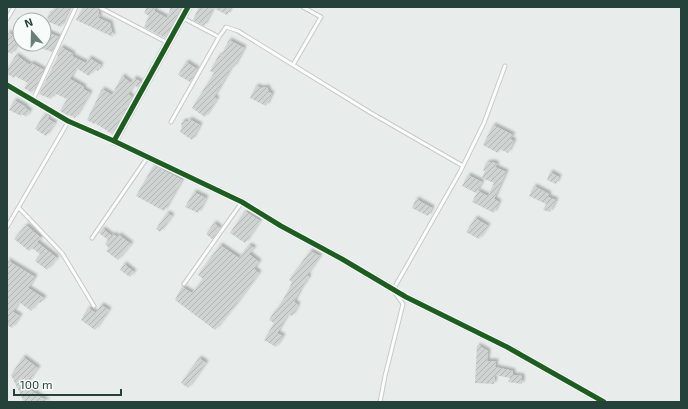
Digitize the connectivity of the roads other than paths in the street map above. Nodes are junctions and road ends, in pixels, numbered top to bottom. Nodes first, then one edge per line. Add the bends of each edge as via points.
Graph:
1 (14, 7) edge
2 (76, 7) edge
3 (188, 7) edge
4 (303, 7) edge
5 (101, 8) edge
6 (182, 18) junction
7 (7, 19) edge
8 (219, 37) junction
9 (168, 44) junction
10 (293, 66) junction
11 (505, 66) dead end
12 (7, 85) edge
13 (33, 100) junction
14 (68, 121) junction
15 (171, 122) dead end
16 (114, 141) junction
17 (147, 158) junction
18 (463, 166) junction
19 (242, 202) junction
20 (19, 208) junction
21 (7, 227) edge
22 (92, 238) dead end
23 (184, 284) dead end
24 (393, 290) junction
25 (94, 306) dead end
26 (380, 402) edge
27 (604, 402) edge

1 - 7 lane
2 - 13 lane
3 - 6 street
4 - 10 lane via 321,17
5 - 9 lane
6 - 8 lane
6 - 9 street
8 - 10 lane via 226,27 238,31
8 - 15 lane
9 - 16 street
10 - 18 lane
11 - 18 lane via 484,123
12 - 13 street
13 - 14 street
14 - 16 street
14 - 20 lane
16 - 17 street
17 - 19 street
17 - 22 lane
18 - 24 lane
19 - 23 lane
19 - 24 street
20 - 21 lane
20 - 25 lane via 62,253
24 - 26 lane via 403,304
24 - 27 street via 507,347

